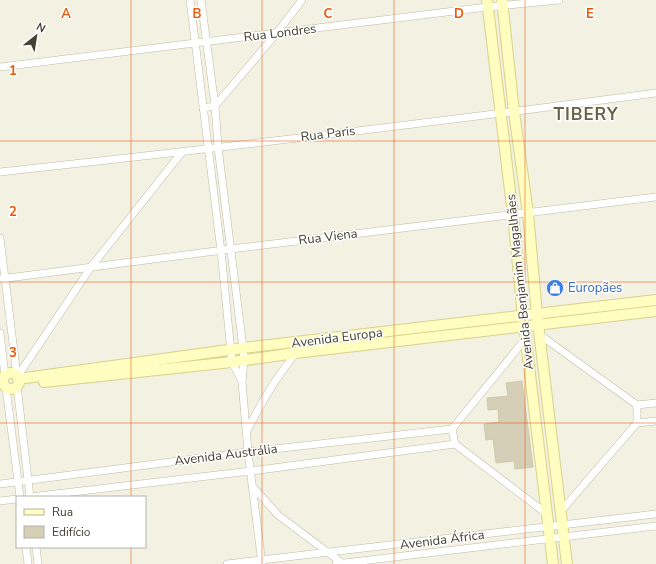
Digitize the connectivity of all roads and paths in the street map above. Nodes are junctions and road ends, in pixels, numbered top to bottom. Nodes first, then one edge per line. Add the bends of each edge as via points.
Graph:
1 (190, 0) edge
2 (201, 0) edge
3 (302, 0) edge
4 (559, 0) edge
5 (503, 3) edge
6 (487, 4) edge
7 (276, 34) junction
8 (206, 42) junction
9 (196, 44) junction
10 (0, 67) edge
11 (656, 93) edge
12 (215, 106) junction
13 (203, 108) junction
14 (514, 112) junction
15 (500, 114) junction
16 (218, 148) junction
17 (208, 150) junction
18 (182, 152) junction
19 (0, 172) edge
20 (656, 197) edge
21 (528, 213) junction
22 (513, 215) junction
23 (0, 238) edge
24 (231, 249) junction
25 (221, 251) junction
26 (90, 267) junction
27 (2, 279) edge
28 (656, 300) edge
29 (656, 311) edge
30 (537, 315) junction
31 (524, 322) junction
32 (540, 330) junction
33 (0, 333) edge
34 (526, 338) junction
35 (306, 342) junction
36 (243, 348) junction
37 (230, 350) junction
38 (295, 353) junction
39 (244, 360) junction
40 (232, 362) junction
41 (17, 381) junction
42 (3, 382) edge
43 (242, 382) junction
44 (533, 397) junction
45 (548, 397) junction
46 (656, 403) edge
47 (637, 405) junction
48 (656, 421) edge
49 (637, 423) junction
50 (452, 429) junction
51 (247, 431) junction
52 (455, 444) junction
53 (248, 452) junction
54 (251, 471) junction
55 (28, 481) junction
56 (18, 482) junction
57 (0, 484) edge
58 (254, 488) junction
59 (20, 496) edge
60 (30, 496) edge
61 (38, 496) edge
62 (16, 498) edge
63 (0, 501) edge
64 (561, 511) junction
65 (547, 514) junction
66 (656, 514) edge
67 (562, 525) junction
68 (656, 526) edge
69 (549, 527) junction
70 (564, 537) junction
71 (550, 539) junction
72 (409, 544) junction
73 (26, 548) edge
74 (36, 548) edge
75 (328, 553) junction
76 (410, 556) junction
77 (261, 562) edge
78 (28, 564) edge
79 (38, 564) edge
80 (227, 564) edge
81 (339, 564) edge
82 (553, 564) edge
83 (567, 564) edge

1 - 9 street
2 - 8 street
3 - 7 street
4 - 5 street, Rua Londres
5 - 6 street, Rua Londres
5 - 14 main road, Avenida Benjamim Magalhães
6 - 7 street, Rua Londres
6 - 15 main road, Avenida Benjamim Magalhães
7 - 8 street, Rua Londres
7 - 12 street
8 - 9 street, Rua Londres
8 - 12 street
9 - 10 street, Rua Londres
9 - 13 street
11 - 14 street, Rua Paris
12 - 13 street
12 - 16 street
13 - 17 street
14 - 15 street, Rua Paris
14 - 21 main road, Avenida Benjamim Magalhães
15 - 16 street, Rua Paris
15 - 22 main road, Avenida Benjamim Magalhães
16 - 17 street, Rua Paris
16 - 24 street
17 - 18 street, Rua Paris
17 - 25 street
18 - 19 street, Rua Paris
18 - 26 street
20 - 21 street, Rua Viena
21 - 22 street, Rua Viena
21 - 30 main road, Avenida Benjamim Magalhães
22 - 24 street, Rua Viena
22 - 31 main road, Avenida Benjamim Magalhães
23 - 27 street
24 - 25 street, Rua Viena
24 - 36 street
25 - 26 street, Rua Viena
25 - 37 street
26 - 27 street, Rua Viena
26 - 41 street
27 - 41 street
28 - 30 main road, Avenida Europa
29 - 32 main road, Avenida Europa
30 - 31 main road, Avenida Europa
30 - 32 main road, Avenida Benjamim Magalhães
31 - 32 main road, Avenida Europa
31 - 34 main road, Avenida Benjamim Magalhães
31 - 35 main road, Avenida Europa
31 - 38 main road, Avenida Europa
32 - 45 main road, Avenida Benjamim Magalhães
32 - 47 street
33 - 42 street
34 - 44 main road, Avenida Benjamim Magalhães
34 - 50 street
35 - 36 main road, Avenida Europa
35 - 38 street
36 - 37 main road, Avenida Europa
36 - 39 street
37 - 40 street
37 - 41 main road, Avenida Europa
38 - 39 main road, Avenida Europa
38 - 51 street via 262,402
39 - 40 main road, Avenida Europa
39 - 43 street
40 - 41 main road, Avenida Europa
40 - 43 street
41 - 42 main road via 11,374
41 - 42 main road via 13,389
41 - 55 street
42 - 56 street
43 - 51 street
44 - 45 main road
44 - 65 main road, Avenida Benjamim Magalhães
45 - 64 main road, Avenida Benjamim Magalhães
46 - 47 street
47 - 49 street
48 - 49 street
49 - 64 street
50 - 52 street
50 - 53 street, Avenida Austrália
51 - 53 street
52 - 54 street, Avenida Austrália
52 - 65 street
53 - 54 street
53 - 55 street, Avenida Austrália
54 - 58 street
54 - 61 street, Avenida Austrália
55 - 56 street, Avenida Austrália
55 - 60 street
56 - 57 street, Avenida Austrália
56 - 59 street
58 - 75 street via 278,515
58 - 77 street
62 - 63 street
64 - 67 main road, Avenida Benjamim Magalhães
65 - 69 main road, Avenida Benjamim Magalhães
66 - 67 street, Avenida África
67 - 69 street, Avenida África
67 - 70 main road, Avenida Benjamim Magalhães
68 - 70 street, Avenida África
69 - 71 main road, Avenida Benjamim Magalhães
69 - 72 street, Avenida África
70 - 71 street, Avenida África
70 - 83 main road, Avenida Benjamim Magalhães
71 - 76 street, Avenida África
71 - 82 main road, Avenida Benjamim Magalhães
72 - 75 street, Avenida África
72 - 76 street
73 - 78 street
74 - 79 street
75 - 77 street, Avenida África
75 - 81 street
76 - 81 street, Avenida África
77 - 80 street, Avenida África

